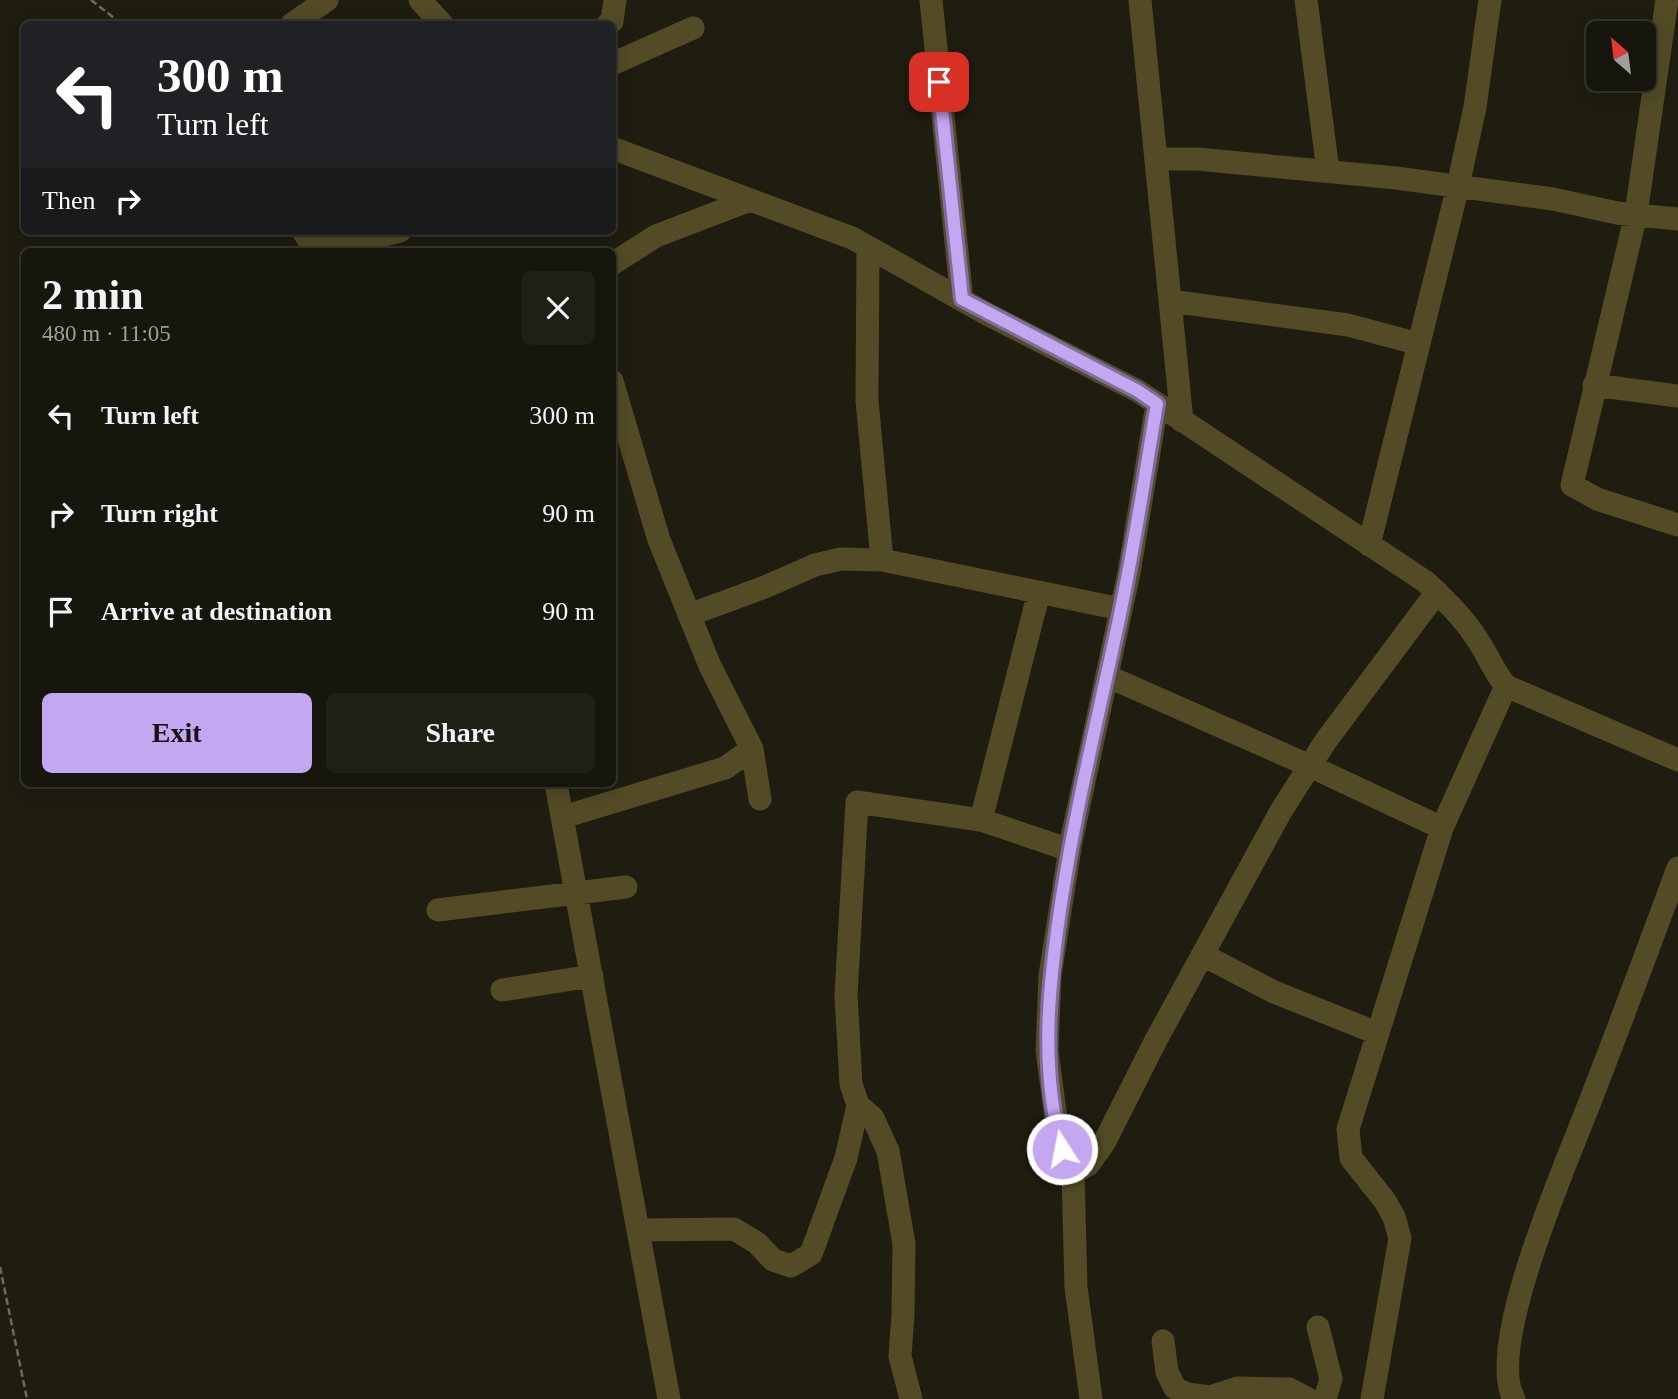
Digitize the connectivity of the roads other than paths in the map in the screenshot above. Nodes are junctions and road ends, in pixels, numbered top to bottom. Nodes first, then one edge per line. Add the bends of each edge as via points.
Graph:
1 (327, 0) edge
2 (421, 0) edge
3 (615, 0) edge
4 (931, 0) edge
5 (1140, 0) edge
6 (1306, 0) edge
7 (1490, 0) edge
8 (1667, 0) edge
9 (296, 21) edge
10 (439, 21) edge
11 (612, 21) edge
12 (693, 28) dead end
13 (616, 62) edge
14 (616, 150) edge
15 (1156, 159) junction
16 (1328, 172) junction
17 (1458, 186) junction
18 (750, 200) junction
19 (1636, 214) junction
20 (1678, 219) edge
21 (306, 235) edge
22 (384, 235) edge
23 (868, 247) junction
24 (322, 248) edge
25 (330, 248) edge
26 (616, 261) edge
27 (962, 299) junction
28 (1170, 301) junction
29 (1419, 344) junction
30 (1594, 385) junction
31 (616, 395) edge
32 (1678, 397) edge
33 (1157, 404) junction
34 (1182, 421) junction
35 (1678, 524) edge
36 (1369, 545) junction
37 (882, 560) junction
38 (1039, 592) junction
39 (1437, 592) junction
40 (1121, 609) junction
41 (689, 615) junction
42 (1107, 676) junction
43 (1506, 686) junction
44 (752, 749) junction
45 (1678, 760) edge
46 (1310, 766) junction
47 (557, 787) edge
48 (760, 799) dead end
49 (563, 817) junction
50 (981, 820) junction
51 (1442, 828) junction
52 (1070, 850) junction
53 (1678, 868) edge
54 (626, 887) dead end
55 (578, 894) junction
56 (438, 909) dead end
57 (1203, 955) junction
58 (592, 976) junction
59 (502, 990) dead end
60 (1377, 1033) junction
61 (858, 1105) junction
62 (1073, 1173) junction
63 (638, 1230) junction
64 (1318, 1326) dead end
65 (1163, 1341) dead end
66 (668, 1399) edge
67 (911, 1399) edge
68 (1091, 1399) edge
69 (1308, 1399) edge
70 (1325, 1399) edge
71 (1372, 1399) edge
72 (1514, 1399) edge

1 - 9 street
2 - 10 street
3 - 11 street
4 - 27 street
5 - 15 street
6 - 16 street
7 - 17 street
8 - 19 street
12 - 13 street
14 - 18 street
15 - 16 street
15 - 28 street
16 - 17 street
17 - 19 street
17 - 29 street
18 - 23 street
18 - 26 street via 656,236
19 - 20 street
19 - 30 street
21 - 24 street via 312,245
22 - 25 street
23 - 27 street
23 - 37 street via 867,401
27 - 33 street
28 - 29 street via 1349,325
28 - 34 street
29 - 36 street
30 - 32 street
30 - 35 street via 1572,485 1597,499
31 - 41 street via 659,540
33 - 34 street
33 - 40 street
34 - 36 street
36 - 39 street
37 - 38 street
37 - 41 street via 841,559 815,565
38 - 40 street
38 - 50 street
39 - 43 street via 1458,611
39 - 46 street
40 - 42 street
41 - 44 street
42 - 46 street
42 - 52 street
43 - 45 street
43 - 51 street
44 - 48 street
44 - 49 street via 725,768
46 - 51 street
46 - 57 street
47 - 49 street
49 - 55 street
50 - 52 street
50 - 61 street via 857,802 846,995 851,1084
51 - 60 street
52 - 62 street via 1050,975 1047,1051 1058,1134 1066,1165
53 - 72 street via 1523,1281 1508,1352 1507,1378
54 - 55 street
55 - 56 street
55 - 58 street
57 - 60 street via 1274,992
57 - 62 street via 1104,1143 1088,1165
58 - 59 street
58 - 63 street
60 - 71 street via 1348,1129 1351,1158 1385,1201 1400,1238
61 - 63 street via 846,1158 811,1254 791,1266 773,1260 734,1229
61 - 67 street via 873,1118 888,1151 904,1244 900,1356
62 - 68 street via 1076,1287
63 - 66 street
64 - 70 street via 1331,1380
65 - 69 street via 1167,1372 1175,1388 1187,1394 1210,1397 1238,1388 1289,1389

